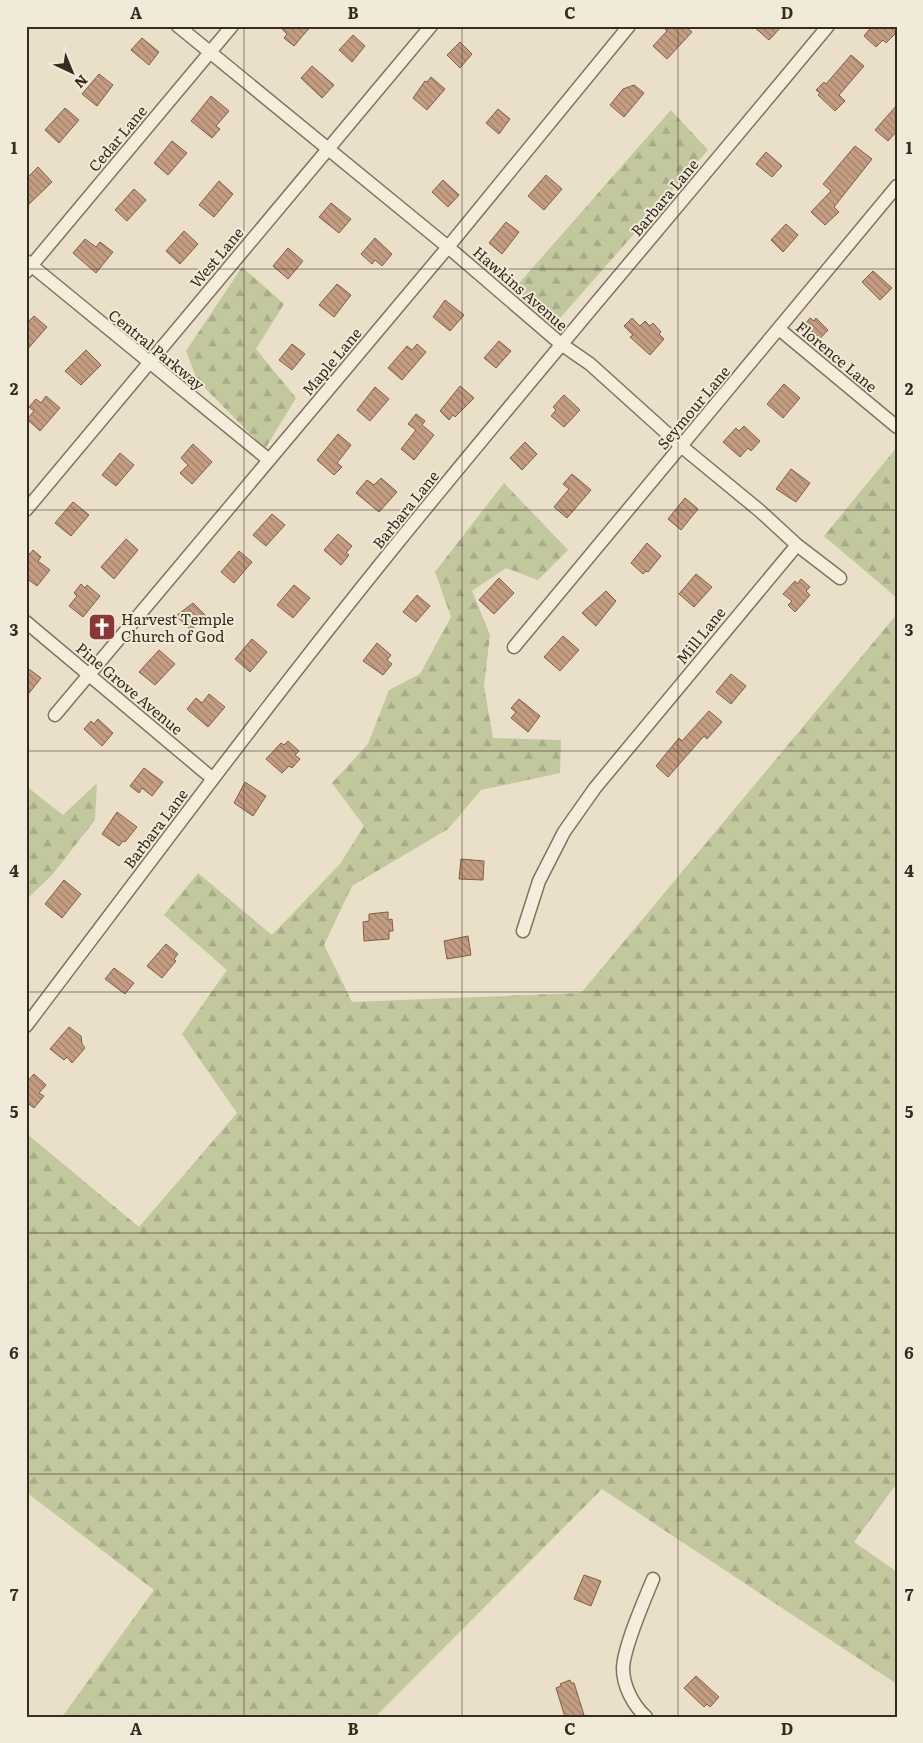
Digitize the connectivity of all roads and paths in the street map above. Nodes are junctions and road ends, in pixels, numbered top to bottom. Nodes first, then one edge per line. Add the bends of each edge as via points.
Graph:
1 (178, 26) edge
2 (232, 26) edge
3 (431, 26) edge
4 (629, 26) edge
5 (828, 26) edge
6 (210, 53) junction
7 (328, 149) junction
8 (897, 186) edge
9 (448, 247) junction
10 (28, 266) edge
11 (779, 329) junction
12 (561, 344) junction
13 (148, 363) junction
14 (897, 427) edge
15 (681, 446) junction
16 (269, 460) junction
17 (26, 510) edge
18 (797, 545) junction
19 (840, 578) dead end
20 (26, 622) edge
21 (514, 647) dead end
22 (90, 674) junction
23 (56, 715) dead end
24 (213, 779) junction
25 (523, 931) dead end
26 (26, 1026) edge
27 (653, 1579) dead end
28 (646, 1717) edge

1 - 6 street, Hawkins Avenue
2 - 6 street, Cedar Lane
3 - 7 street, West Lane
4 - 9 street, Maple Lane
5 - 12 street, Barbara Lane
6 - 7 street, Hawkins Avenue
6 - 10 street, Cedar Lane
7 - 9 street, Hawkins Avenue
7 - 13 street, West Lane
8 - 11 street, Seymour Lane
9 - 12 street, Hawkins Avenue
9 - 16 street, Maple Lane
10 - 13 street, Central Parkway
11 - 14 street, Florence Lane
11 - 15 street, Seymour Lane
12 - 15 street, Hawkins Avenue via 596,369
12 - 24 street, Barbara Lane via 388,556
13 - 16 street, Central Parkway
13 - 17 street, West Lane
15 - 18 street, Hawkins Avenue via 760,510
15 - 21 street, Seymour Lane
16 - 22 street, Maple Lane
18 - 19 street, Hawkins Avenue
18 - 25 street, Mill Lane via 596,788 564,832 539,881
20 - 22 street, Pine Grove Avenue
22 - 23 street, Maple Lane
22 - 24 street, Pine Grove Avenue
24 - 26 street, Barbara Lane
27 - 28 street via 623,1668 631,1698

